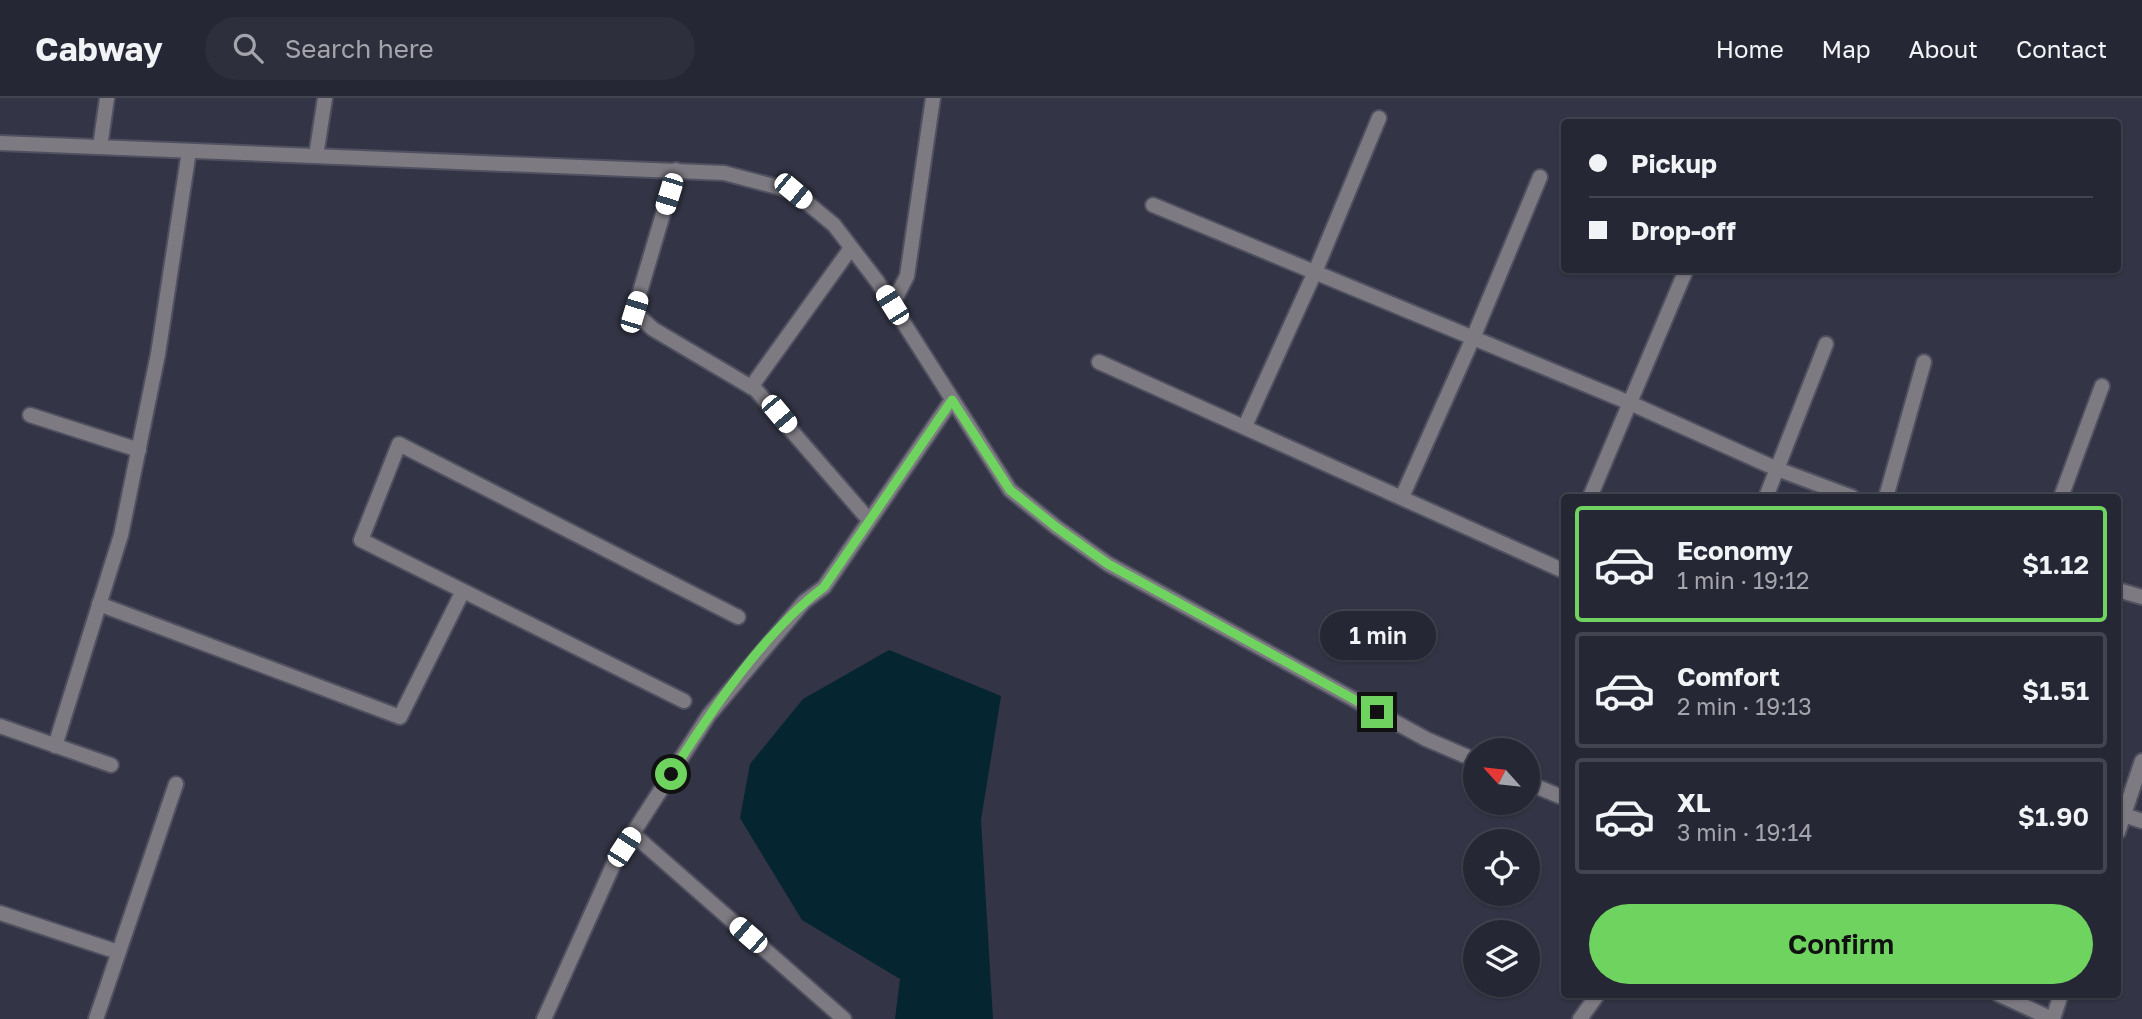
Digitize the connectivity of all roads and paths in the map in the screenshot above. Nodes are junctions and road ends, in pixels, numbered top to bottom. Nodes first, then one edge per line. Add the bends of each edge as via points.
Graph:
1 (107, 98) edge
2 (325, 98) edge
3 (933, 98) edge
4 (1379, 118) dead end
5 (0, 143) edge
6 (100, 147) junction
7 (189, 151) junction
8 (316, 156) junction
9 (676, 170) junction
10 (1540, 177) dead end
11 (1153, 205) dead end
12 (851, 248) junction
13 (1315, 272) junction
14 (1685, 273) edge
15 (892, 305) junction
16 (1473, 338) junction
17 (1826, 344) dead end
18 (1099, 362) dead end
19 (1924, 362) dead end
20 (2102, 386) dead end
21 (751, 387) junction
22 (952, 400) junction
23 (1630, 403) junction
24 (30, 415) dead end
25 (1245, 426) junction
26 (139, 450) junction
27 (1777, 469) junction
28 (1591, 494) edge
29 (1767, 494) edge
30 (1844, 494) edge
31 (1887, 494) edge
32 (2062, 494) edge
33 (1402, 497) junction
34 (869, 520) junction
35 (1561, 565) edge
36 (463, 591) junction
37 (2121, 591) edge
38 (2142, 597) edge
39 (99, 604) junction
40 (738, 617) dead end
41 (684, 701) dead end
42 (0, 726) edge
43 (55, 746) junction
44 (1463, 755) edge
45 (2142, 761) edge
46 (111, 765) dead end
47 (176, 784) dead end
48 (1540, 788) edge
49 (1561, 797) edge
50 (2121, 812) edge
51 (2121, 814) edge
52 (2142, 821) edge
53 (633, 834) junction
54 (0, 912) edge
55 (118, 952) junction
56 (1595, 998) edge
57 (2007, 998) edge
58 (2060, 998) edge
59 (96, 1019) edge
60 (544, 1019) edge
61 (844, 1019) edge
62 (1580, 1019) edge
63 (2052, 1019) edge

1 - 6 street
2 - 8 street
3 - 15 street via 908,276
4 - 13 street
5 - 6 street
6 - 7 street
7 - 8 street
7 - 26 street
8 - 9 street
9 - 12 street via 724,173 793,191 834,225
9 - 21 street via 634,312 653,329
10 - 16 street
11 - 13 street
12 - 15 street
12 - 21 street
13 - 16 street
13 - 25 street
14 - 23 street
15 - 22 street
16 - 23 street
16 - 33 street
17 - 27 street
18 - 25 street
19 - 31 street
20 - 32 street
21 - 34 street
22 - 34 street
22 - 44 street via 1010,490 1108,564 1426,739
23 - 27 street
23 - 28 street
24 - 26 street
25 - 33 street
26 - 39 street via 121,535
27 - 29 street
27 - 30 street
33 - 35 street
34 - 53 street via 824,587 804,602 717,703
36 - 39 street via 400,717
36 - 40 street via 360,540 399,444
36 - 41 street
37 - 38 street
39 - 43 street
42 - 43 street
43 - 46 street
45 - 50 street
47 - 55 street
48 - 49 street
51 - 52 street
53 - 60 street via 615,860
53 - 61 street
54 - 55 street
55 - 59 street
56 - 62 street
57 - 63 street
58 - 63 street

